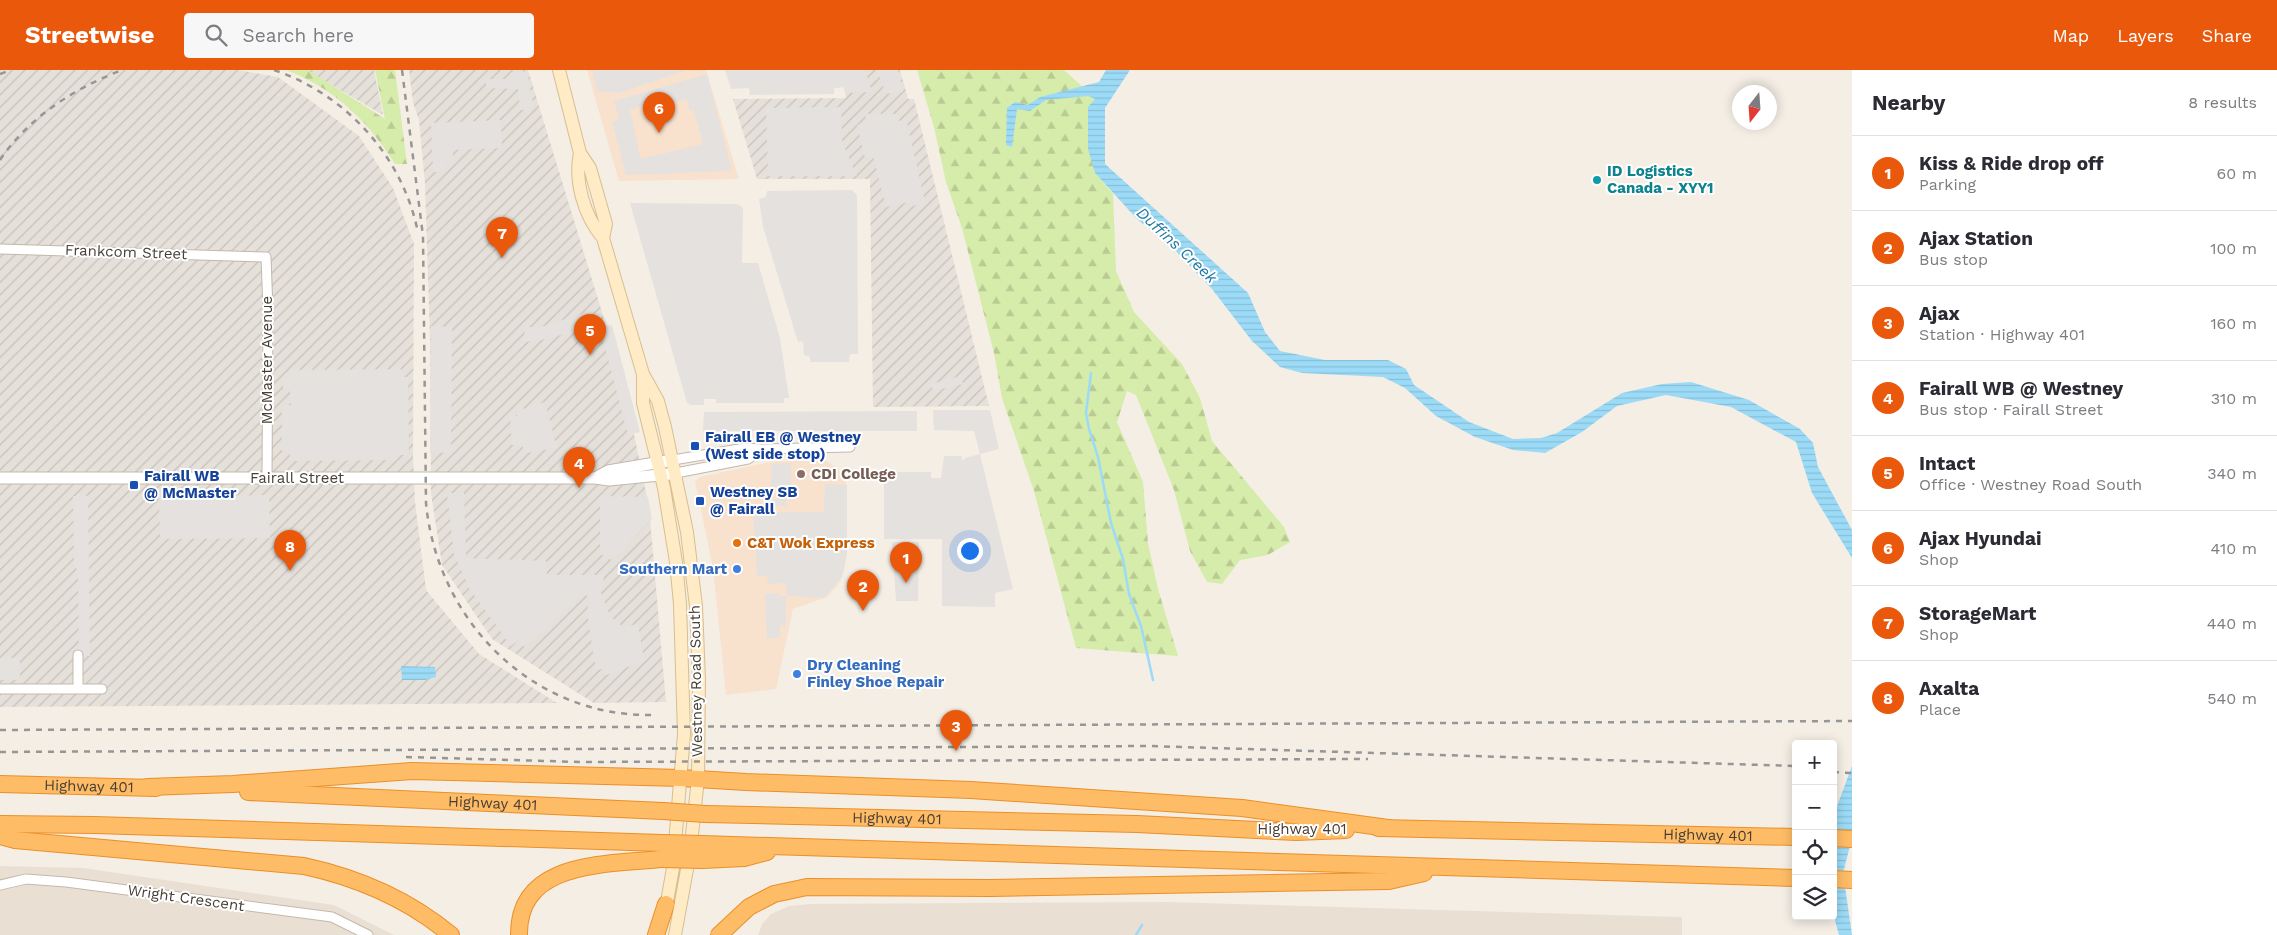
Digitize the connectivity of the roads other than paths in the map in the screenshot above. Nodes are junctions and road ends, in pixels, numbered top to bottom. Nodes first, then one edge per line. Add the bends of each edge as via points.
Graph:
1 (560, 70) edge
2 (0, 249) edge
3 (251, 256) joint
4 (643, 374) junction
5 (850, 447) dead end
6 (762, 449) junction
7 (673, 460) junction
8 (658, 462) junction
9 (676, 473) junction
10 (661, 475) junction
11 (0, 478) edge
12 (267, 478) junction
13 (595, 478) junction
14 (78, 655) dead end
15 (0, 689) edge
16 (78, 689) junction
17 (102, 690) dead end
18 (689, 778) junction
19 (0, 784) edge
20 (147, 787) junction
21 (0, 824) edge
22 (1388, 828) junction
23 (0, 836) edge
24 (1792, 837) edge
25 (1837, 838) edge
26 (1852, 839) edge
27 (703, 852) junction
28 (1446, 868) junction
29 (1792, 878) edge
30 (1837, 879) edge
31 (1852, 880) edge
32 (0, 885) edge
33 (666, 904) junction
34 (368, 935) edge
35 (451, 935) edge
36 (519, 935) edge
37 (656, 935) edge
38 (662, 935) edge
39 (676, 935) edge
40 (719, 935) edge

1 - 4 main road, Westney Road South via 580,153 576,171 592,225 603,238
2 - 3 street, Frankcom Street
3 - 12 street, McMaster Avenue via 266,257
4 - 7 main road, Westney Road South via 658,401
4 - 8 main road, Westney Road South via 643,403
5 - 6 street
6 - 7 street via 745,448
6 - 9 street via 748,459
7 - 8 street, Fairall Street
7 - 9 main road, Westney Road South
8 - 10 main road, Westney Road South
8 - 13 street, Fairall Street via 608,471
9 - 10 street, Fairall Street
9 - 18 main road, Westney Road South via 688,532 698,635
10 - 13 street, Fairall Street via 609,480
10 - 18 main road, Westney Road South via 680,604 684,734
11 - 12 street, Fairall Street
12 - 13 street, Fairall Street
14 - 16 street
15 - 16 street
16 - 17 street
18 - 20 highway via 412,771
18 - 22 highway via 971,790 1242,808
18 - 33 main road, Westney Road South
18 - 39 main road, Westney Road South via 690,853
19 - 20 highway, Highway 401
20 - 22 highway, Highway 401, bridge via 705,814 1137,824 1296,832
21 - 27 highway, bridge via 662,843
22 - 24 highway, Highway 401
23 - 35 highway via 304,866 338,873 388,893 432,919
25 - 26 highway
27 - 28 highway via 786,848
27 - 36 highway, bridge via 660,860 574,868 552,876 530,897 522,911
28 - 29 highway
28 - 40 highway via 1389,881 990,888 807,887 774,894 749,907
30 - 31 highway
32 - 34 street, Wright Crescent via 26,879 66,882 332,917
33 - 37 highway
33 - 38 main road, Westney Road South

